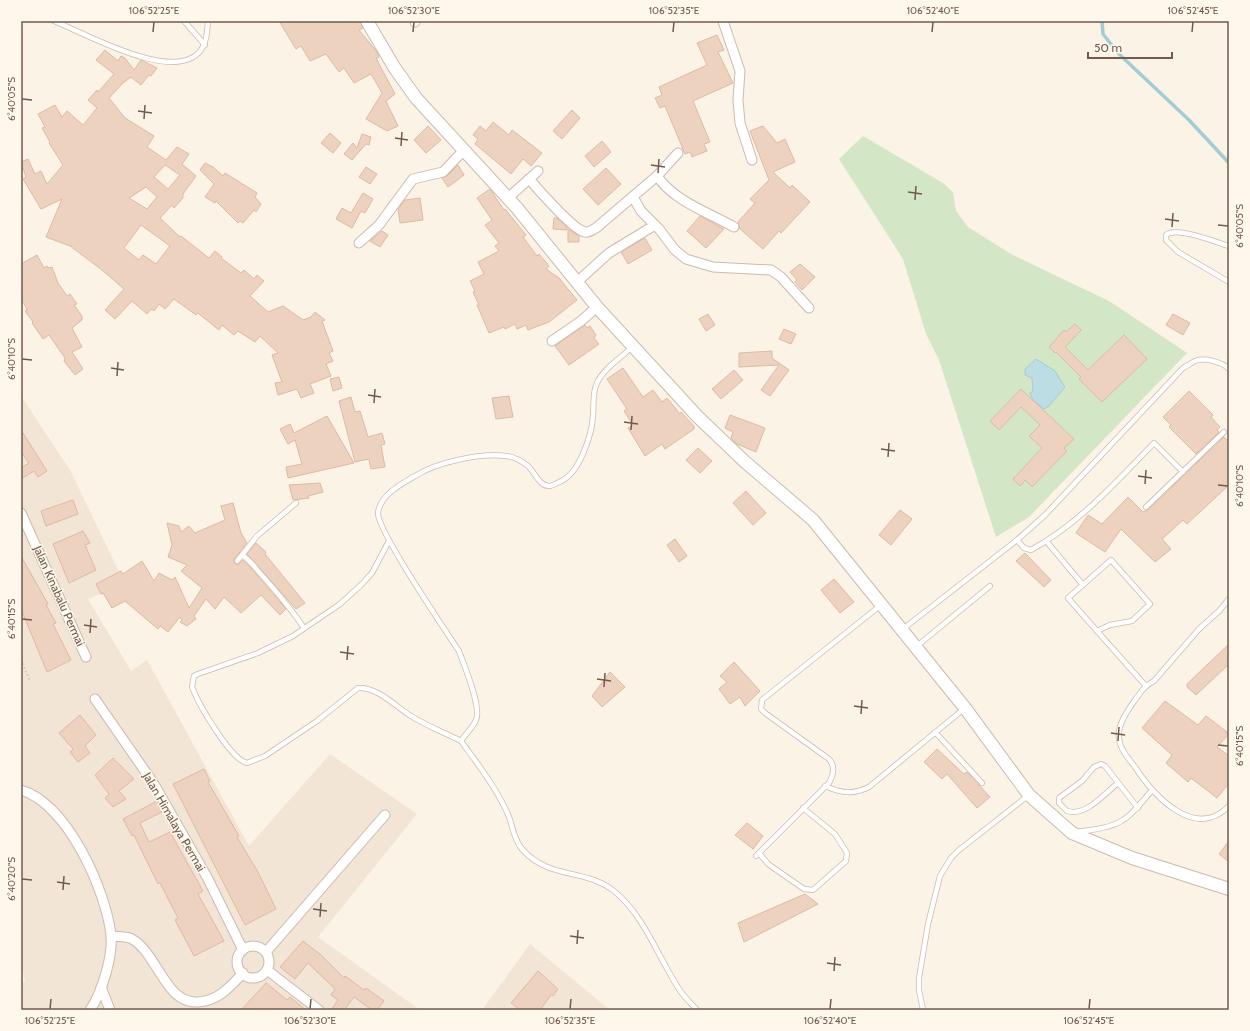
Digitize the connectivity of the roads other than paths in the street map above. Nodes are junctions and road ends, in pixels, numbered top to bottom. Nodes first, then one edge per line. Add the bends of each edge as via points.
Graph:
1 (54, 21) edge
2 (184, 21) edge
3 (208, 21) edge
4 (367, 21) edge
5 (723, 21) edge
6 (204, 45) junction
7 (463, 152) junction
8 (678, 153) dead end
9 (752, 160) dead end
10 (538, 171) dead end
11 (657, 176) junction
12 (529, 179) junction
13 (633, 197) junction
14 (508, 198) junction
15 (655, 225) junction
16 (734, 227) dead end
17 (359, 243) dead end
18 (1229, 246) edge
19 (577, 282) junction
20 (1229, 282) edge
21 (596, 306) junction
22 (809, 308) dead end
23 (552, 341) dead end
24 (632, 347) junction
25 (1229, 369) edge
26 (1224, 432) dead end
27 (1182, 472) junction
28 (296, 503) dead end
29 (1146, 507) dead end
30 (21, 513) edge
31 (1017, 540) junction
32 (389, 541) junction
33 (1047, 542) junction
34 (242, 555) junction
35 (237, 561) dead end
36 (1083, 585) junction
37 (990, 586) dead end
38 (1229, 599) edge
39 (881, 605) junction
40 (304, 628) junction
41 (901, 630) junction
42 (1097, 631) junction
43 (916, 647) junction
44 (86, 657) dead end
45 (1145, 685) junction
46 (95, 699) dead end
47 (964, 708) junction
48 (935, 732) junction
49 (461, 741) junction
50 (982, 783) dead end
51 (1118, 783) junction
52 (825, 786) junction
53 (21, 790) edge
54 (1152, 790) junction
55 (1029, 795) junction
56 (1229, 806) edge
57 (803, 808) junction
58 (1138, 808) junction
59 (385, 815) dead end
60 (1072, 833) junction
61 (1229, 889) edge
62 (111, 936) junction
63 (243, 950) junction
64 (266, 952) junction
65 (267, 970) junction
66 (242, 973) junction
67 (101, 987) junction
68 (90, 1010) edge
69 (110, 1010) edge
70 (319, 1010) edge
71 (697, 1010) edge
72 (924, 1010) edge

1 - 6 lane via 116,48 161,63 189,59 201,51
2 - 6 lane
3 - 6 lane
4 - 7 street via 407,88
5 - 9 street via 740,71 740,123
7 - 14 street
7 - 17 street via 443,172 413,179 379,225
8 - 11 street
10 - 12 street
11 - 13 street
11 - 16 street via 677,197
12 - 13 street via 573,223 586,232 596,228
12 - 14 street
13 - 15 street
14 - 19 street
15 - 19 street via 609,253
15 - 22 street via 675,250 693,262 713,267 766,269 776,272
18 - 20 lane via 1181,232 1169,232 1166,235 1166,240 1178,252
19 - 21 street
21 - 23 street via 581,321
21 - 24 street
24 - 32 lane via 606,370 594,388 592,428 576,468 564,480 550,486 544,485 529,467 505,456 459,460 428,469 409,479 384,498 378,512 378,520
24 - 39 street via 744,461 814,520
25 - 31 lane via 1208,360 1196,360 1184,368 1045,515
26 - 27 lane
27 - 29 lane
27 - 33 lane via 1154,443 1085,514
28 - 34 lane via 257,536
30 - 44 street, Jalan Kinabalu Permai
31 - 33 lane via 1024,548 1031,550
31 - 41 lane
32 - 40 lane via 372,573 361,585 340,604
32 - 49 lane via 459,651 464,664 477,712 476,722
33 - 36 lane
34 - 35 lane
34 - 40 lane via 250,559 286,601
36 - 42 lane via 1068,598
36 - 42 lane via 1111,560 1150,604 1132,621 1110,625
37 - 43 lane
38 - 45 lane via 1199,628 1154,681
39 - 41 street
39 - 52 lane via 765,697 760,704 761,709 771,718 831,762 833,773
40 - 49 lane via 258,653 194,676 194,693 230,751 239,760 247,763 265,756 317,721 358,688 369,688 377,692 412,716
41 - 43 street
42 - 45 lane
43 - 47 street
45 - 54 lane via 1124,718 1119,738 1125,754
46 - 63 street, Jalan Himalaya Permai via 154,784 208,879
47 - 48 lane
47 - 55 street
48 - 50 lane
48 - 52 lane via 863,790 839,792
49 - 71 lane via 480,766 506,809 513,835 522,848 539,864 586,878 614,891 638,919 680,990
51 - 51 lane via 1105,766 1099,764 1059,798 1059,803 1067,811 1080,811
51 - 58 lane
52 - 57 lane
53 - 62 street via 52,809 77,843 102,898
54 - 56 lane via 1167,805 1196,818 1216,817
54 - 58 lane
55 - 60 street
55 - 72 lane via 958,850 940,876 920,967 919,990
57 - 57 lane via 757,854 804,889 813,890 846,861 847,853 835,834
58 - 60 lane via 1130,816 1110,827
59 - 64 street
60 - 61 street via 1132,858
62 - 66 street via 131,938 150,957 173,992 188,1001 205,1002 221,995
62 - 67 street via 108,971
63 - 64 street via 253,946
63 - 66 street via 238,958
64 - 65 street via 269,961
65 - 66 street via 258,977
65 - 70 street
67 - 68 street
67 - 69 street

